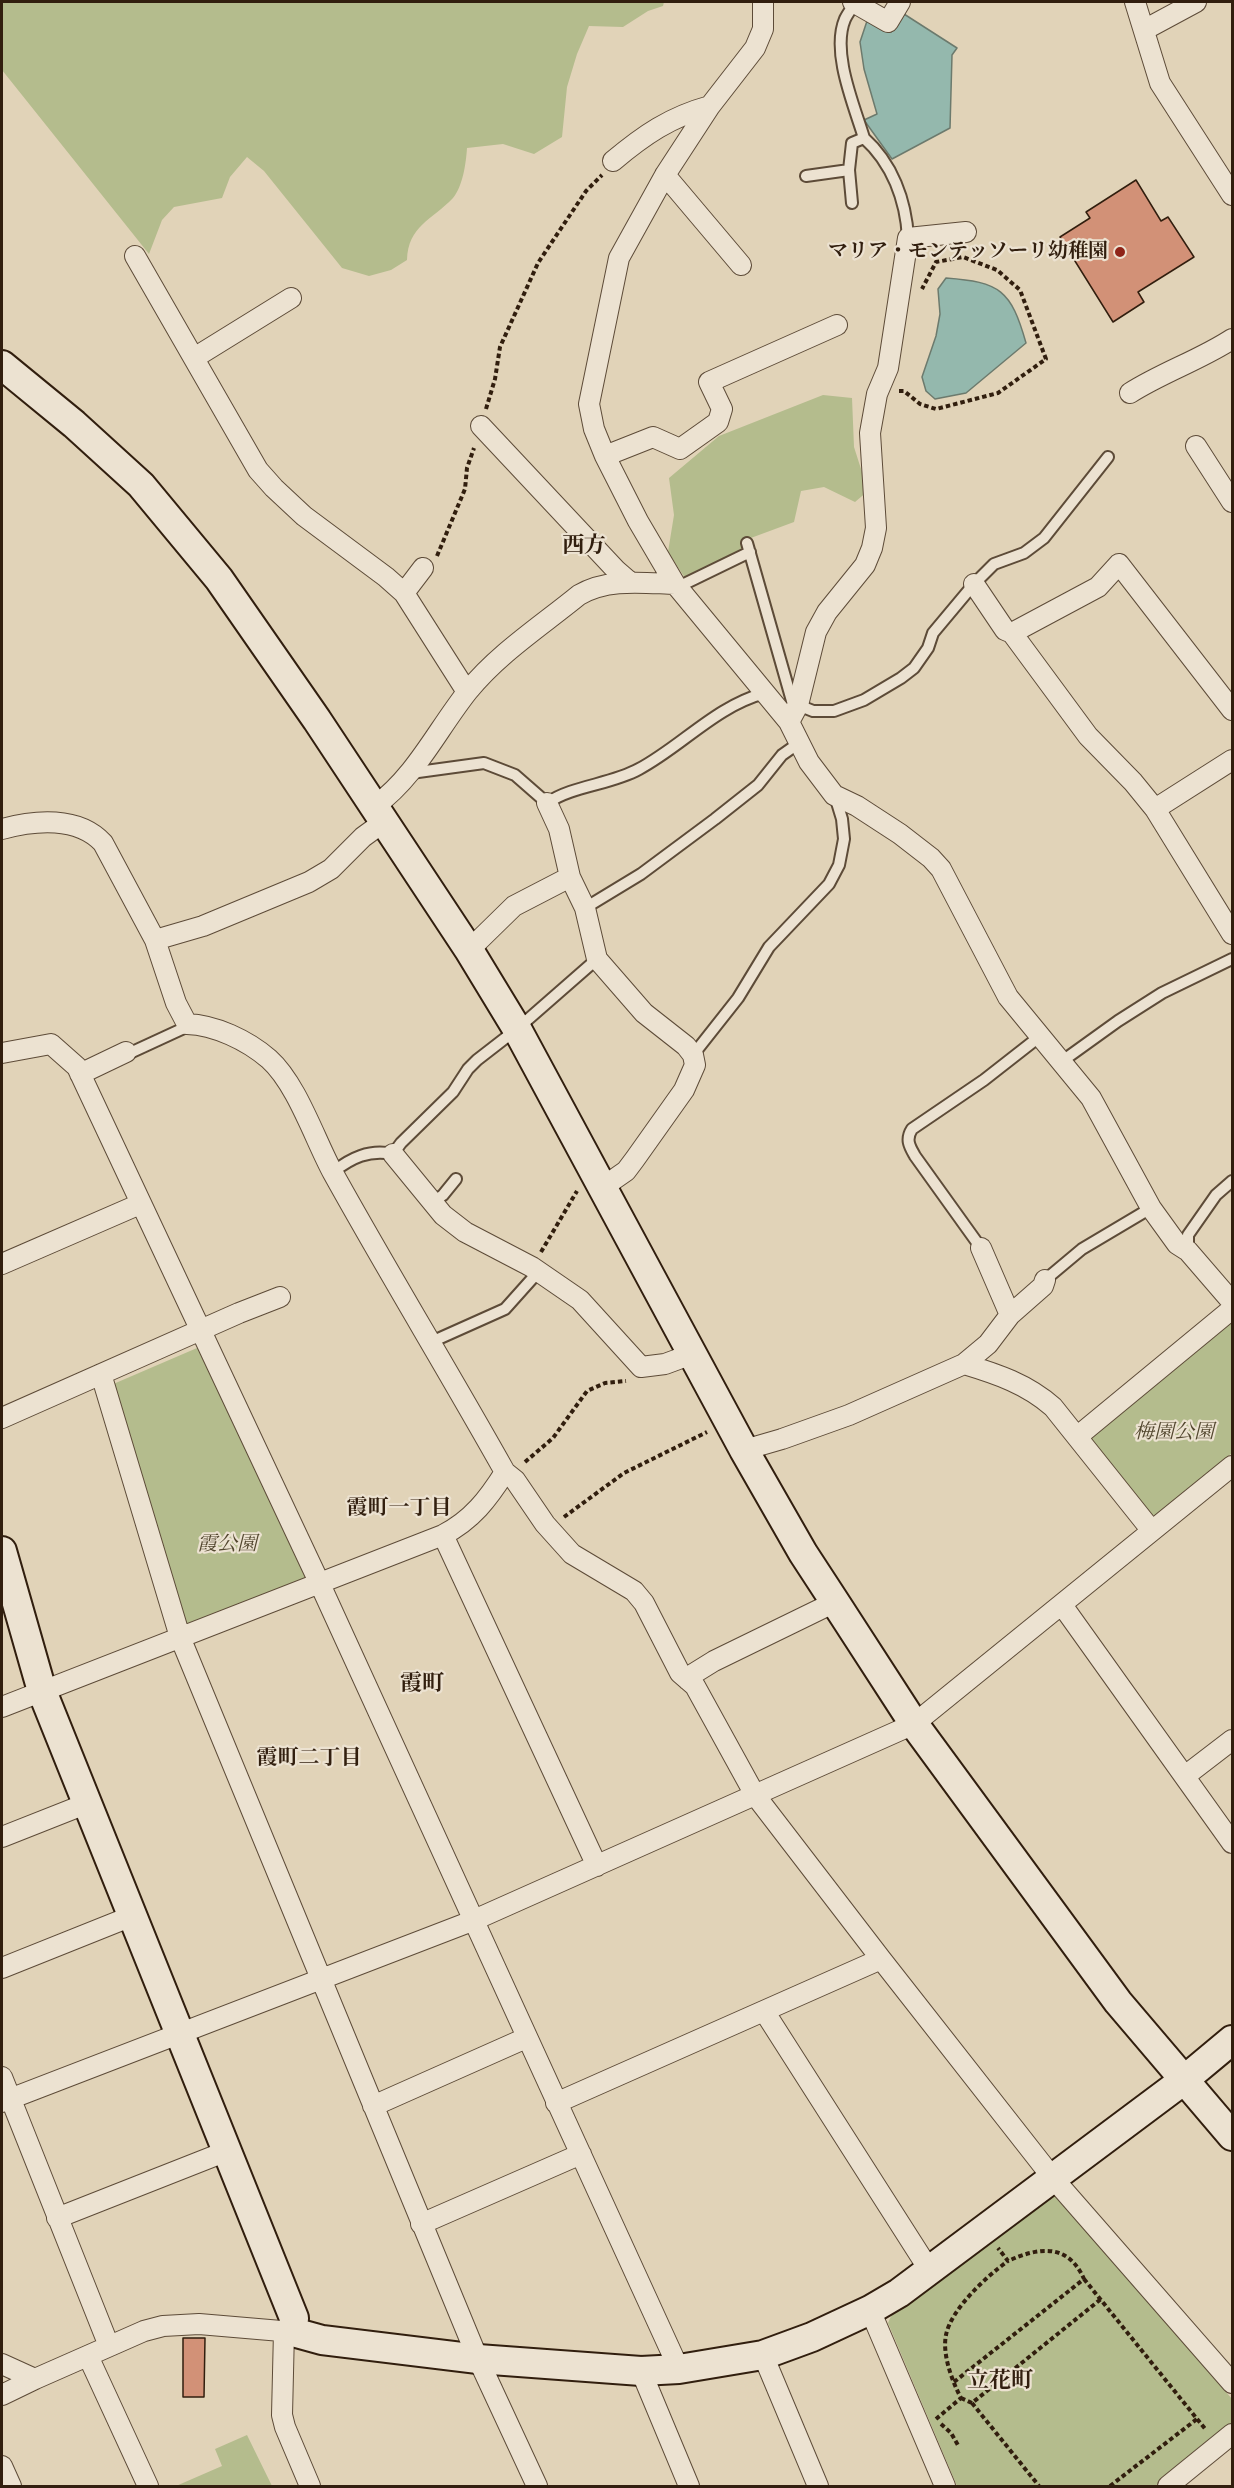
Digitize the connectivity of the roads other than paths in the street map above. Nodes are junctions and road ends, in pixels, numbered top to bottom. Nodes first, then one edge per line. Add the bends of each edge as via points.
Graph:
1 (763, 2) edge
2 (854, 2) edge
3 (900, 2) edge
4 (1135, 2) edge
5 (1196, 2) edge
6 (1144, 30) junction
7 (710, 106) junction
8 (864, 138) junction
9 (613, 161) road end
10 (849, 170) junction
11 (664, 175) junction
12 (806, 176) dead end
13 (1233, 195) edge
14 (852, 203) dead end
15 (966, 232) dead end
16 (908, 238) junction
17 (135, 256) dead end
18 (741, 265) dead end
19 (291, 298) dead end
20 (837, 325) dead end
21 (1233, 339) edge
22 (194, 358) junction
23 (2, 365) edge
24 (1130, 393) dead end
25 (481, 426) road end
26 (1196, 446) dead end
27 (605, 456) junction
28 (1108, 457) dead end
29 (1233, 502) edge
30 (423, 568) road end
31 (631, 583) junction
32 (974, 584) junction
33 (676, 586) junction
34 (404, 593) junction
35 (1012, 633) junction
36 (467, 692) junction
37 (765, 693) junction
38 (1233, 710) edge
39 (794, 713) junction
40 (798, 743) junction
41 (1233, 760) edge
42 (411, 773) junction
43 (834, 795) junction
44 (547, 803) junction
45 (1155, 809) junction
46 (380, 813) junction
47 (2, 829) edge
48 (570, 877) junction
49 (585, 908) junction
50 (1233, 934) edge
51 (155, 940) junction
52 (469, 950) junction
53 (597, 959) junction
54 (1233, 959) edge
55 (187, 1024) junction
56 (517, 1029) junction
57 (1039, 1037) junction
58 (126, 1052) joint
59 (2, 1053) edge
60 (693, 1055) junction
61 (1061, 1062) junction
62 (80, 1074) junction
63 (393, 1154) junction
64 (333, 1173) junction
65 (456, 1179) dead end
66 (1233, 1181) edge
67 (600, 1182) junction
68 (140, 1203) junction
69 (432, 1203) junction
70 (1151, 1208) junction
71 (981, 1248) joint
72 (1188, 1251) junction
73 (2, 1264) edge
74 (536, 1269) junction
75 (1045, 1280) joint
76 (280, 1297) dead end
77 (1233, 1302) edge
78 (1233, 1310) edge
79 (1010, 1315) junction
80 (199, 1331) junction
81 (429, 1343) junction
82 (692, 1354) junction
83 (964, 1364) junction
84 (101, 1374) junction
85 (2, 1418) edge
86 (1078, 1436) junction
87 (744, 1450) junction
88 (1233, 1466) edge
89 (507, 1474) junction
90 (1152, 1531) junction
91 (443, 1535) junction
92 (2, 1551) edge
93 (319, 1582) junction
94 (835, 1602) junction
95 (1062, 1605) junction
96 (180, 1637) junction
97 (688, 1680) junction
98 (42, 1691) junction
99 (2, 1707) edge
100 (914, 1724) junction
101 (1233, 1740) edge
102 (1185, 1776) junction
103 (755, 1796) junction
104 (88, 1803) junction
105 (2, 1837) edge
106 (1233, 1843) edge
107 (597, 1866) junction
108 (132, 1916) junction
109 (472, 1921) junction
110 (881, 1959) junction
111 (2, 1968) edge
112 (320, 1978) junction
113 (764, 2011) junction
114 (179, 2034) junction
115 (526, 2038) junction
116 (1233, 2040) edge
117 (2, 2077) edge
118 (1184, 2080) junction
119 (6, 2100) edge
120 (556, 2103) junction
121 (373, 2106) junction
122 (1233, 2136) edge
123 (227, 2151) junction
124 (581, 2154) junction
125 (1052, 2177) junction
126 (57, 2218) junction
127 (421, 2224) junction
128 (930, 2271) junction
129 (870, 2310) junction
130 (289, 2332) junction
131 (109, 2346) junction
132 (763, 2355) junction
133 (88, 2356) junction
134 (478, 2359) junction
135 (2, 2364) edge
136 (679, 2369) junction
137 (641, 2371) junction
138 (35, 2379) junction
139 (1233, 2383) edge
140 (2, 2395) edge
141 (1233, 2434) edge
142 (2, 2466) edge
143 (11, 2487) edge
144 (148, 2487) edge
145 (310, 2487) edge
146 (537, 2487) edge
147 (689, 2487) edge
148 (818, 2487) edge
149 (945, 2487) edge
150 (1168, 2487) edge

1 - 7 street via 763,29 755,48
2 - 3 street via 888,22
2 - 8 lane via 840,45
4 - 6 street
5 - 6 street
6 - 13 street via 1160,82
7 - 9 street via 664,123
7 - 11 street
8 - 10 lane via 852,143
8 - 16 lane via 888,166 903,199
10 - 12 lane
10 - 14 lane
11 - 18 street
11 - 27 street via 619,258 589,404
15 - 16 street
16 - 39 street via 888,368 877,394 870,433 876,528 872,548 865,565 826,612 816,632
17 - 22 street
19 - 22 street
20 - 27 street via 709,382 722,409 718,422 680,449 653,437
21 - 24 street
22 - 34 street via 258,470 274,488
23 - 46 street via 141,485 219,579
25 - 31 street
26 - 29 street
27 - 33 street
28 - 32 lane via 1044,538 1024,553 994,564
30 - 34 street
31 - 33 street
31 - 36 street via 604,584 579,595 495,660
32 - 35 street via 1005,630
32 - 39 lane via 933,633 914,668 901,678 864,700 834,711
33 - 37 street
33 - 39 lane via 748,548
34 - 36 street
35 - 38 street via 1098,588 1119,564
35 - 45 street via 1088,736
36 - 42 street
37 - 39 street
37 - 44 lane via 723,712 636,771
39 - 40 street
40 - 43 street
40 - 49 lane via 782,755 758,785 715,819 648,869
41 - 45 street
42 - 44 lane via 484,763 515,775
42 - 46 street
43 - 57 street via 900,834 941,869 998,980
43 - 60 lane via 844,839 839,865 829,884 770,947 738,998
44 - 48 street via 559,830
45 - 50 street
46 - 51 street via 363,837 331,869 309,882 203,926
46 - 52 street
47 - 51 street via 51,822 91,831 103,843
48 - 49 street
48 - 52 street via 514,906
49 - 53 street
51 - 55 street
52 - 56 street
53 - 56 lane
53 - 60 street via 644,1013
54 - 61 lane via 1162,993
55 - 58 lane
55 - 64 street via 218,1029 270,1060 302,1107
56 - 63 lane via 468,1069 453,1092
56 - 67 street
57 - 61 street
57 - 71 lane via 909,1134 908,1143 915,1156
58 - 62 street
59 - 62 street via 51,1044
60 - 67 street via 695,1065 668,1115 626,1171
61 - 70 street via 1100,1113
62 - 68 street
63 - 64 lane via 354,1157
63 - 69 street
64 - 81 street
65 - 69 lane
66 - 72 lane via 1215,1194 1188,1235
67 - 82 street
68 - 73 street
68 - 80 street
69 - 74 street via 465,1232
70 - 72 street via 1178,1244
70 - 75 lane via 1082,1249
71 - 79 street
72 - 77 street
74 - 81 lane via 505,1308
74 - 82 street via 580,1300 640,1367 665,1364
75 - 79 street
76 - 80 street
78 - 86 street
79 - 83 street via 988,1344
80 - 84 street
80 - 93 street
81 - 89 street
82 - 87 street
83 - 86 street via 1003,1376 1038,1393
83 - 87 street via 849,1415
84 - 85 street
84 - 96 street
86 - 90 street
87 - 94 street
88 - 90 street
89 - 91 street via 475,1514
89 - 97 street via 560,1543 582,1562 634,1591
90 - 95 street
91 - 93 street
91 - 107 street
92 - 98 street
93 - 96 street
93 - 109 street
94 - 97 street via 714,1662
94 - 100 street
95 - 100 street
95 - 102 street
96 - 98 street
96 - 112 street
97 - 103 street via 695,1686
98 - 99 street
98 - 104 street
100 - 103 street
100 - 118 street via 1118,2002
101 - 102 street
102 - 106 street
103 - 107 street
103 - 110 street
104 - 105 street
104 - 108 street
107 - 109 street
108 - 111 street
108 - 114 street
109 - 112 street
109 - 115 street
110 - 113 street
110 - 125 street
112 - 114 street
112 - 121 street
113 - 120 street
113 - 128 street
114 - 119 street
114 - 123 street
115 - 120 street
115 - 121 street
116 - 118 street
117 - 119 street
118 - 122 street
118 - 125 street
119 - 126 street
120 - 124 street
121 - 127 street
123 - 126 street
123 - 130 street via 294,2318
124 - 127 street
124 - 136 street
125 - 128 street
125 - 139 street
126 - 131 street
127 - 134 street
128 - 129 street
129 - 132 street
129 - 149 street via 928,2425
130 - 131 street via 180,2324 144,2331
130 - 134 street via 322,2340
130 - 145 street via 282,2415
131 - 133 street
132 - 136 street
132 - 148 street
133 - 138 street
133 - 144 street
134 - 137 street
134 - 146 street
135 - 138 street
136 - 137 street
137 - 147 street
138 - 140 street
141 - 150 street
142 - 143 street

